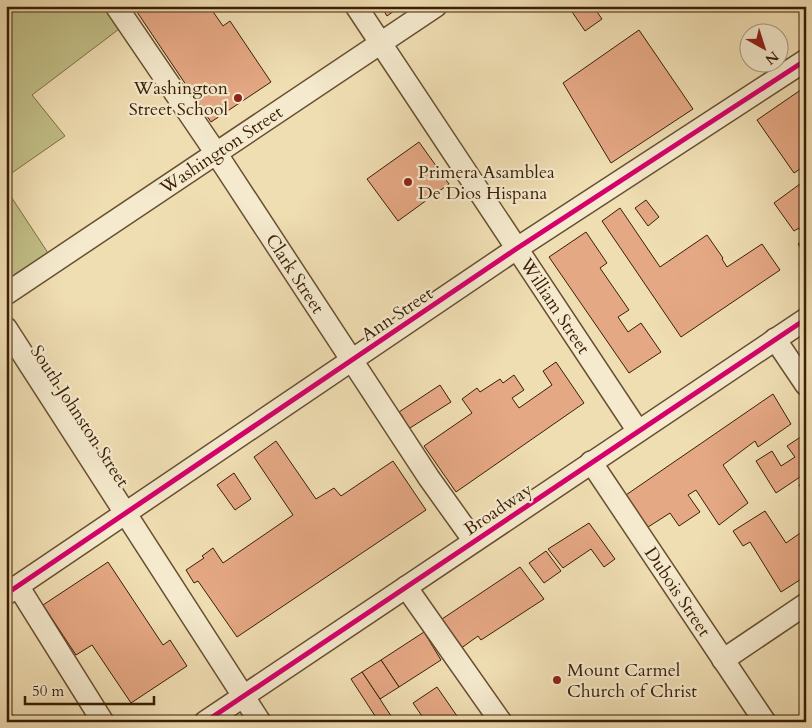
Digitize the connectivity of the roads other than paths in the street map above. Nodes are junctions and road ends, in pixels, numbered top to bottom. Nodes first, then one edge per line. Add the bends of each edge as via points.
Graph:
1 (116, 6) edge
2 (356, 6) edge
3 (436, 6) edge
4 (381, 43) junction
5 (806, 60) edge
6 (216, 153) junction
7 (516, 250) junction
8 (6, 294) edge
9 (806, 318) edge
10 (6, 328) edge
11 (775, 339) junction
12 (352, 361) junction
13 (806, 385) edge
14 (638, 432) junction
15 (591, 462) junction
16 (126, 512) junction
17 (474, 541) junction
18 (406, 587) junction
19 (12, 590) edge
20 (806, 604) edge
21 (723, 660) junction
22 (242, 696) junction
23 (104, 722) edge
24 (205, 722) edge
25 (260, 722) edge
26 (500, 722) edge
27 (765, 722) edge

1 - 6 street, Clark Street
2 - 4 street, William Street
3 - 4 street, Washington Street
4 - 6 street, Washington Street
4 - 7 street, William Street
5 - 7 street, Ann Street
6 - 8 street, Washington Street
6 - 12 street, Clark Street
7 - 12 street, Ann Street
7 - 14 street, William Street
9 - 11 street, Broadway
10 - 16 street, South Johnston Street
11 - 13 street
11 - 14 street, Broadway
12 - 16 street, Ann Street
12 - 17 street, Clark Street
14 - 15 street, Broadway
15 - 17 street, Broadway
15 - 21 street, Dubois Street
16 - 19 street, Ann Street
16 - 22 street, South Johnston Street
17 - 18 street, Broadway
18 - 22 street, Broadway
18 - 26 street
19 - 23 street
20 - 21 street
21 - 27 street, Dubois Street
22 - 24 street, Broadway
22 - 25 street, South Johnston Street

